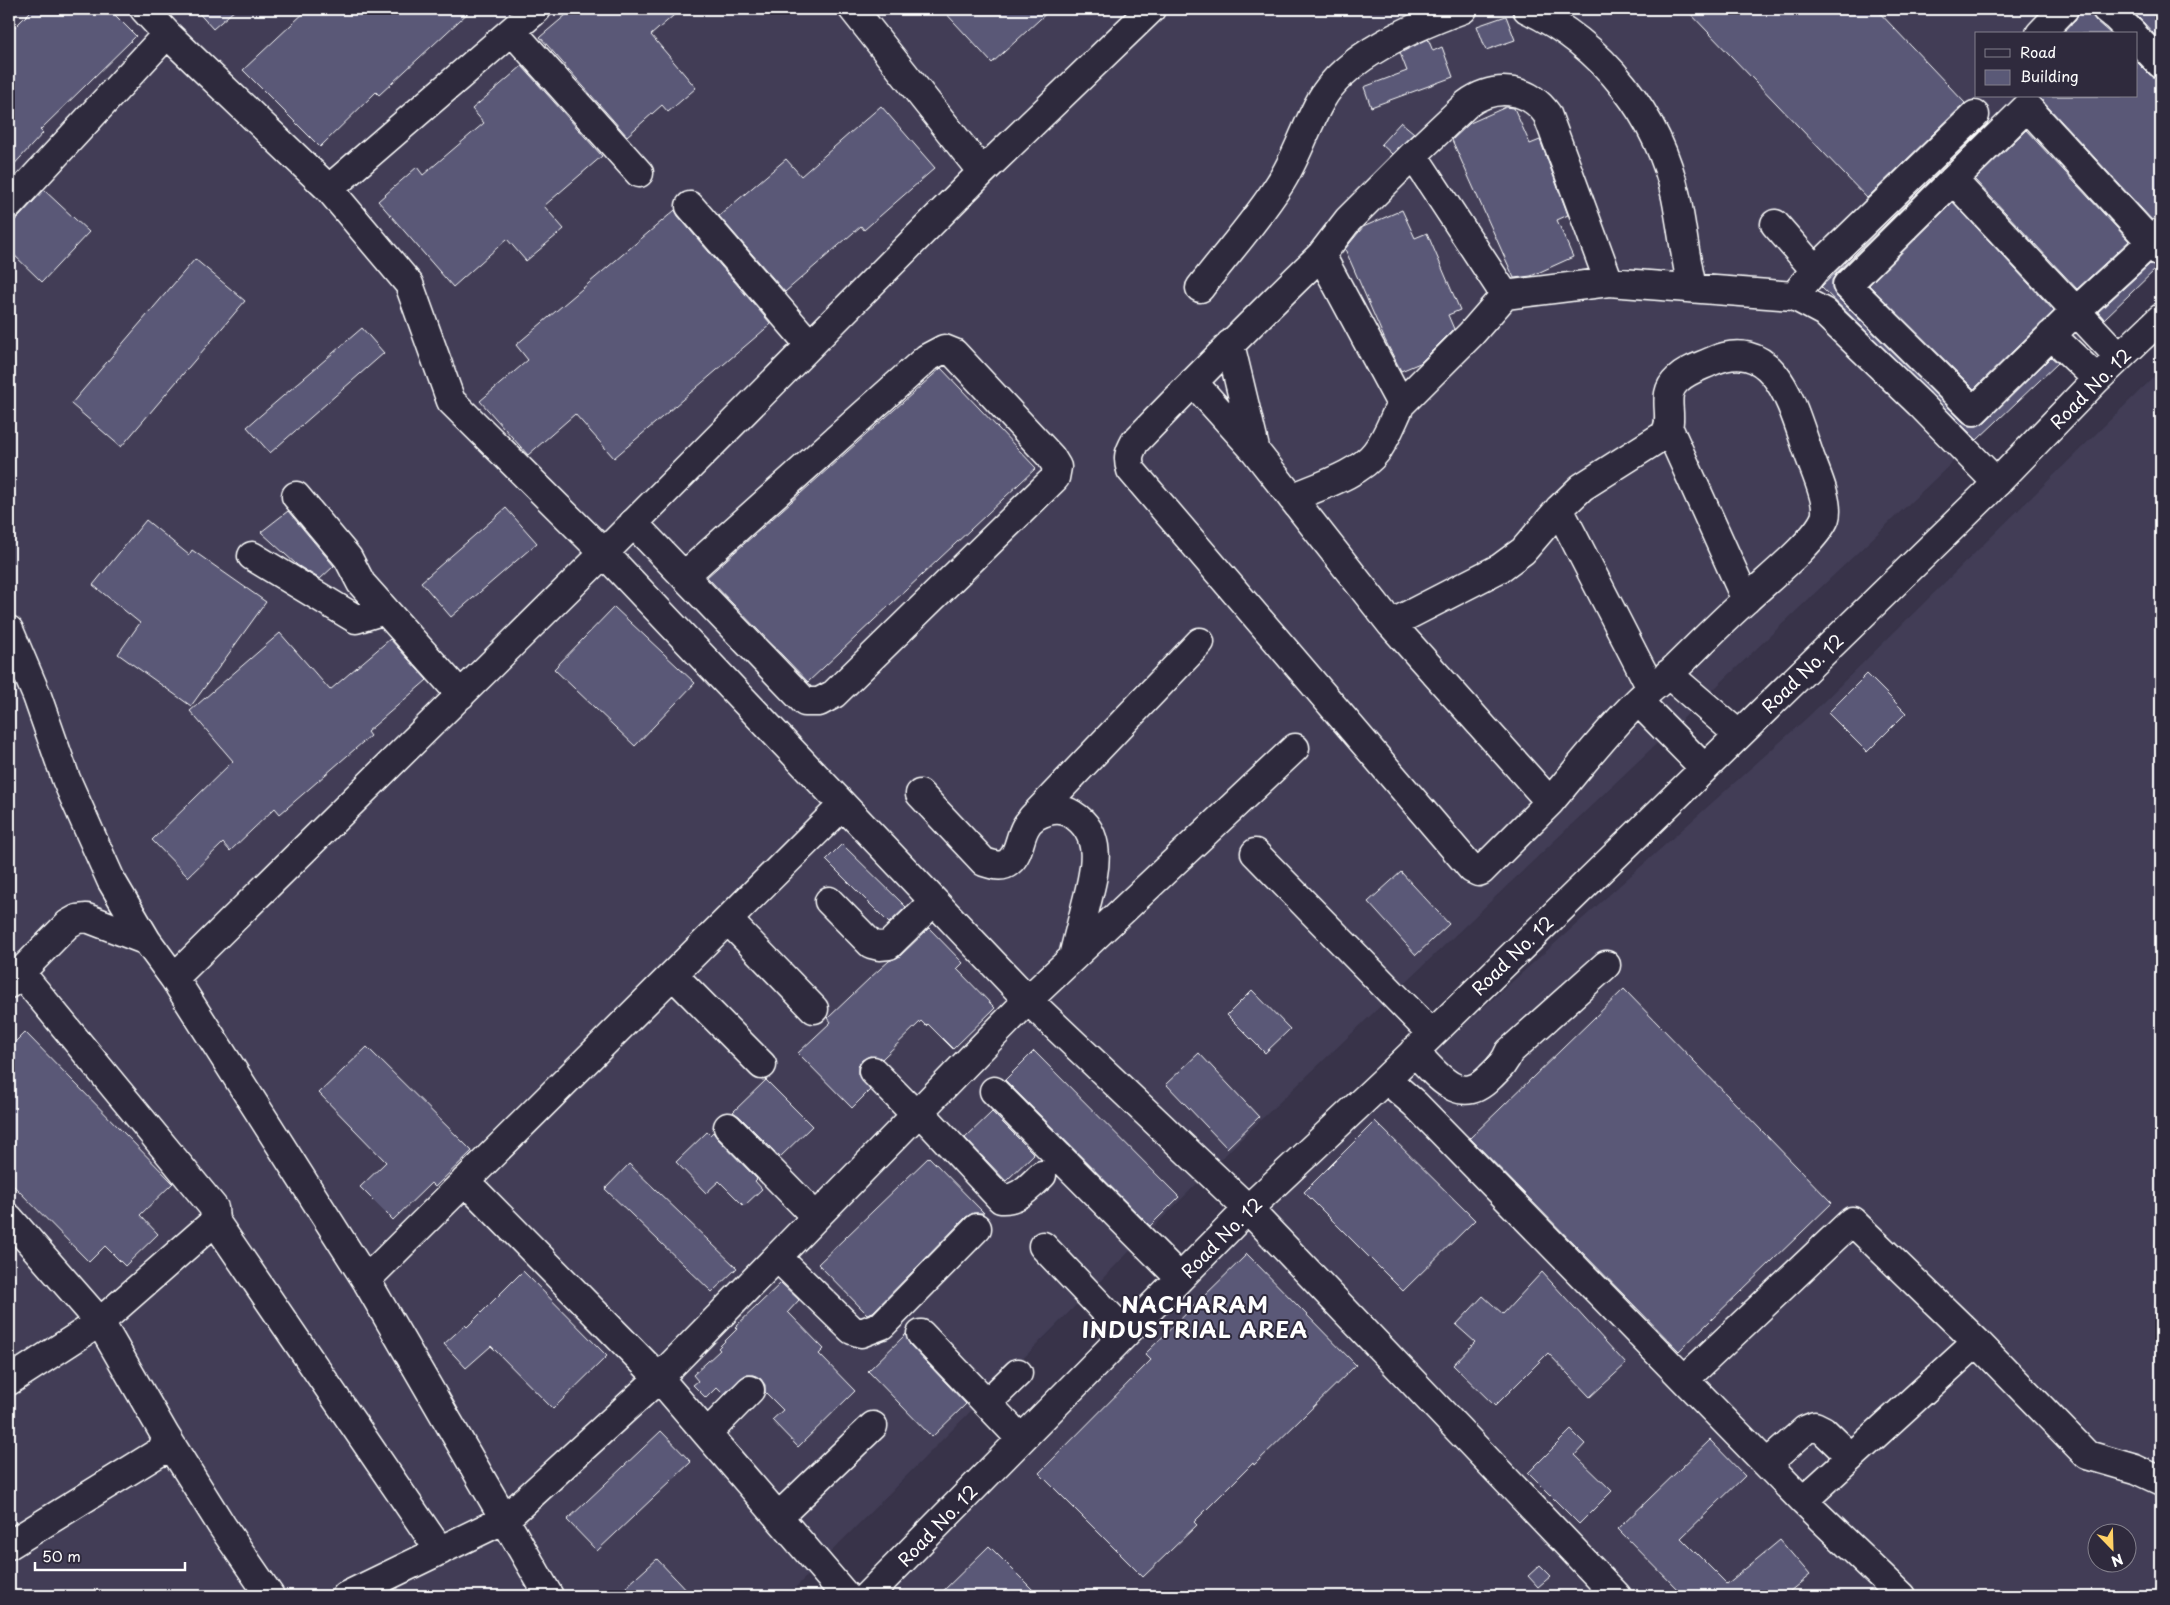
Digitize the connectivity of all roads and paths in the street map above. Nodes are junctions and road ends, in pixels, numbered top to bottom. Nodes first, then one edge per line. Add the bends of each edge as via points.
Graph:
1 (144, 9) edge
2 (537, 9) edge
3 (852, 9) edge
4 (1151, 9) edge
5 (1462, 9) edge
6 (1527, 9) edge
7 (2064, 9) edge
8 (2106, 9) edge
9 (512, 31) junction
10 (2042, 32) edge
11 (2130, 32) edge
12 (167, 34) junction
13 (2138, 40) edge
14 (2161, 64) edge
15 (2026, 101) edge
16 (1975, 115) dead end
17 (1413, 155) junction
18 (982, 172) junction
19 (639, 173) dead end
20 (1953, 180) junction
21 (329, 189) junction
22 (9, 205) edge
23 (690, 206) dead end
24 (1774, 224) dead end
25 (2158, 242) edge
26 (1321, 255) junction
27 (1816, 270) junction
28 (1609, 282) junction
29 (1692, 287) junction
30 (1200, 288) dead end
31 (1505, 295) junction
32 (1794, 296) junction
33 (2076, 311) junction
34 (2161, 318) edge
35 (2051, 335) junction
36 (1230, 344) junction
37 (810, 345) junction
38 (2120, 357) junction
39 (2097, 379) junction
40 (1193, 382) junction
41 (1401, 404) junction
42 (1669, 429) junction
43 (1256, 452) junction
44 (1996, 483) junction
45 (296, 496) dead end
46 (1292, 498) junction
47 (1559, 509) junction
48 (633, 523) junction
49 (604, 553) junction
50 (252, 556) dead end
51 (684, 576) junction
52 (1746, 600) junction
53 (385, 610) junction
54 (1391, 624) junction
55 (9, 630) edge
56 (1200, 642) dead end
57 (1653, 688) junction
58 (461, 695) junction
59 (1738, 734) junction
60 (1296, 748) dead end
61 (1704, 768) junction
62 (920, 794) dead end
63 (1550, 802) junction
64 (843, 805) junction
65 (1029, 821) junction
66 (1255, 853) dead end
67 (829, 901) dead end
68 (934, 901) junction
69 (728, 920) junction
70 (147, 941) junction
71 (1072, 957) junction
72 (1606, 965) dead end
73 (673, 974) junction
74 (14, 978) edge
75 (174, 978) junction
76 (1028, 1000) junction
77 (814, 1009) dead end
78 (1423, 1043) junction
79 (762, 1065) dead end
80 (873, 1071) dead end
81 (1386, 1079) junction
82 (994, 1091) dead end
83 (917, 1113) junction
84 (728, 1127) dead end
85 (465, 1181) junction
86 (1248, 1209) junction
87 (816, 1217) junction
88 (9, 1218) edge
89 (215, 1221) junction
90 (977, 1228) dead end
91 (1043, 1246) dead end
92 (777, 1257) junction
93 (366, 1280) junction
94 (1174, 1284) junction
95 (100, 1322) junction
96 (1126, 1333) junction
97 (922, 1334) dead end
98 (1977, 1342) junction
99 (1018, 1373) dead end
100 (659, 1378) junction
101 (1685, 1380) junction
102 (9, 1381) edge
103 (750, 1390) dead end
104 (987, 1403) junction
105 (873, 1426) dead end
106 (707, 1434) junction
107 (165, 1435) junction
108 (1021, 1439) junction
109 (1851, 1457) junction
110 (1767, 1464) junction
111 (2161, 1481) edge
112 (1803, 1501) junction
113 (778, 1517) junction
114 (505, 1518) junction
115 (9, 1545) edge
116 (440, 1551) junction
117 (270, 1596) edge
118 (346, 1596) edge
119 (549, 1596) edge
120 (846, 1596) edge
121 (867, 1596) edge
122 (1617, 1596) edge
123 (1902, 1596) edge

1 - 12 street
2 - 9 street
3 - 18 street
4 - 18 street
5 - 30 street via 1384,43 1333,82 1278,187
6 - 29 street via 1556,26 1603,63 1642,112 1671,177
7 - 10 street
8 - 11 street
9 - 19 street
9 - 21 street
12 - 21 street
12 - 22 street
13 - 14 street
15 - 20 street
15 - 25 street
16 - 27 street
17 - 26 street via 1348,220
17 - 28 street via 1476,98 1490,92 1519,93 1540,103 1547,114
17 - 31 street
18 - 37 street
20 - 33 street
20 - 35 street via 1847,285 1974,411
21 - 49 street via 409,284 451,401
23 - 37 street
24 - 27 street
25 - 33 street
26 - 36 street
26 - 41 street
27 - 32 street
28 - 29 street
28 - 31 street
29 - 32 street
31 - 41 street
32 - 44 street via 1824,312
33 - 35 street
33 - 38 street
34 - 38 street, Road No. 12
35 - 39 street
36 - 40 street
36 - 43 street
37 - 48 street
38 - 39 street, Road No. 12
39 - 44 street, Road No. 12
40 - 43 street
40 - 63 street via 1129,452 1128,461 1138,477 1472,869 1481,870
41 - 46 street via 1384,440 1366,462
42 - 47 street via 1656,441 1582,487
42 - 52 street
42 - 52 street via 1667,394 1670,387 1687,372 1719,358 1741,355 1755,358 1776,376 1788,396 1824,499 1825,517 1812,538
43 - 46 street
44 - 59 street, Road No. 12
45 - 53 street via 348,558 361,583
46 - 54 street
47 - 54 street via 1523,551 1500,568
47 - 57 street
48 - 49 street
48 - 51 street
49 - 58 street
49 - 64 street
50 - 53 street via 356,619
51 - 51 street via 805,702 819,702 834,694 1056,478 1057,468 1051,457 954,352 944,349 927,358
52 - 57 street
53 - 58 street
54 - 63 street
55 - 70 street via 31,679 66,779 110,880
56 - 65 street
57 - 59 street
57 - 61 street
57 - 63 street
58 - 75 street
59 - 61 street, Road No. 12
60 - 71 street
61 - 78 street, Road No. 12
62 - 65 street via 984,862 998,866 1014,858
64 - 68 street
64 - 69 street
65 - 71 street via 1050,810 1062,810 1080,820 1094,844 1096,863
66 - 78 street
67 - 68 street via 871,944 879,946 889,945
68 - 76 street
69 - 73 street
69 - 77 street
70 - 74 street via 87,918 77,919 68,924
70 - 75 street
71 - 76 street
72 - 78 street via 1510,1052 1506,1062 1485,1083 1458,1090 1449,1086
73 - 79 street
73 - 85 street
74 - 89 street via 214,1208
75 - 93 street
76 - 83 street
76 - 86 street
78 - 81 street, Road No. 12
80 - 83 street
81 - 86 street, Road No. 12
81 - 101 street via 1422,1111
82 - 94 street
83 - 87 street
83 - 94 street via 1001,1199 1019,1196 1053,1178
84 - 87 street
85 - 93 street
85 - 100 street
86 - 94 street, Road No. 12
86 - 122 street
87 - 92 street
88 - 95 street
89 - 95 street
89 - 116 street
90 - 92 street via 882,1325 861,1332 852,1330
91 - 96 street
92 - 100 street
93 - 114 street
94 - 96 street, Road No. 12
95 - 102 street
95 - 107 street
96 - 108 street, Road No. 12
97 - 104 street
98 - 101 street via 1852,1221
98 - 109 street
98 - 111 street via 2087,1455 2135,1469
99 - 104 street
100 - 106 street
100 - 114 street
101 - 110 street
103 - 106 street
104 - 108 street
105 - 113 street
106 - 113 street
107 - 115 street via 161,1451
107 - 117 street
108 - 121 street, Road No. 12
109 - 110 street via 1815,1426 1805,1430
109 - 112 street
110 - 112 street
112 - 123 street
113 - 120 street
114 - 116 street
114 - 119 street
116 - 118 street

